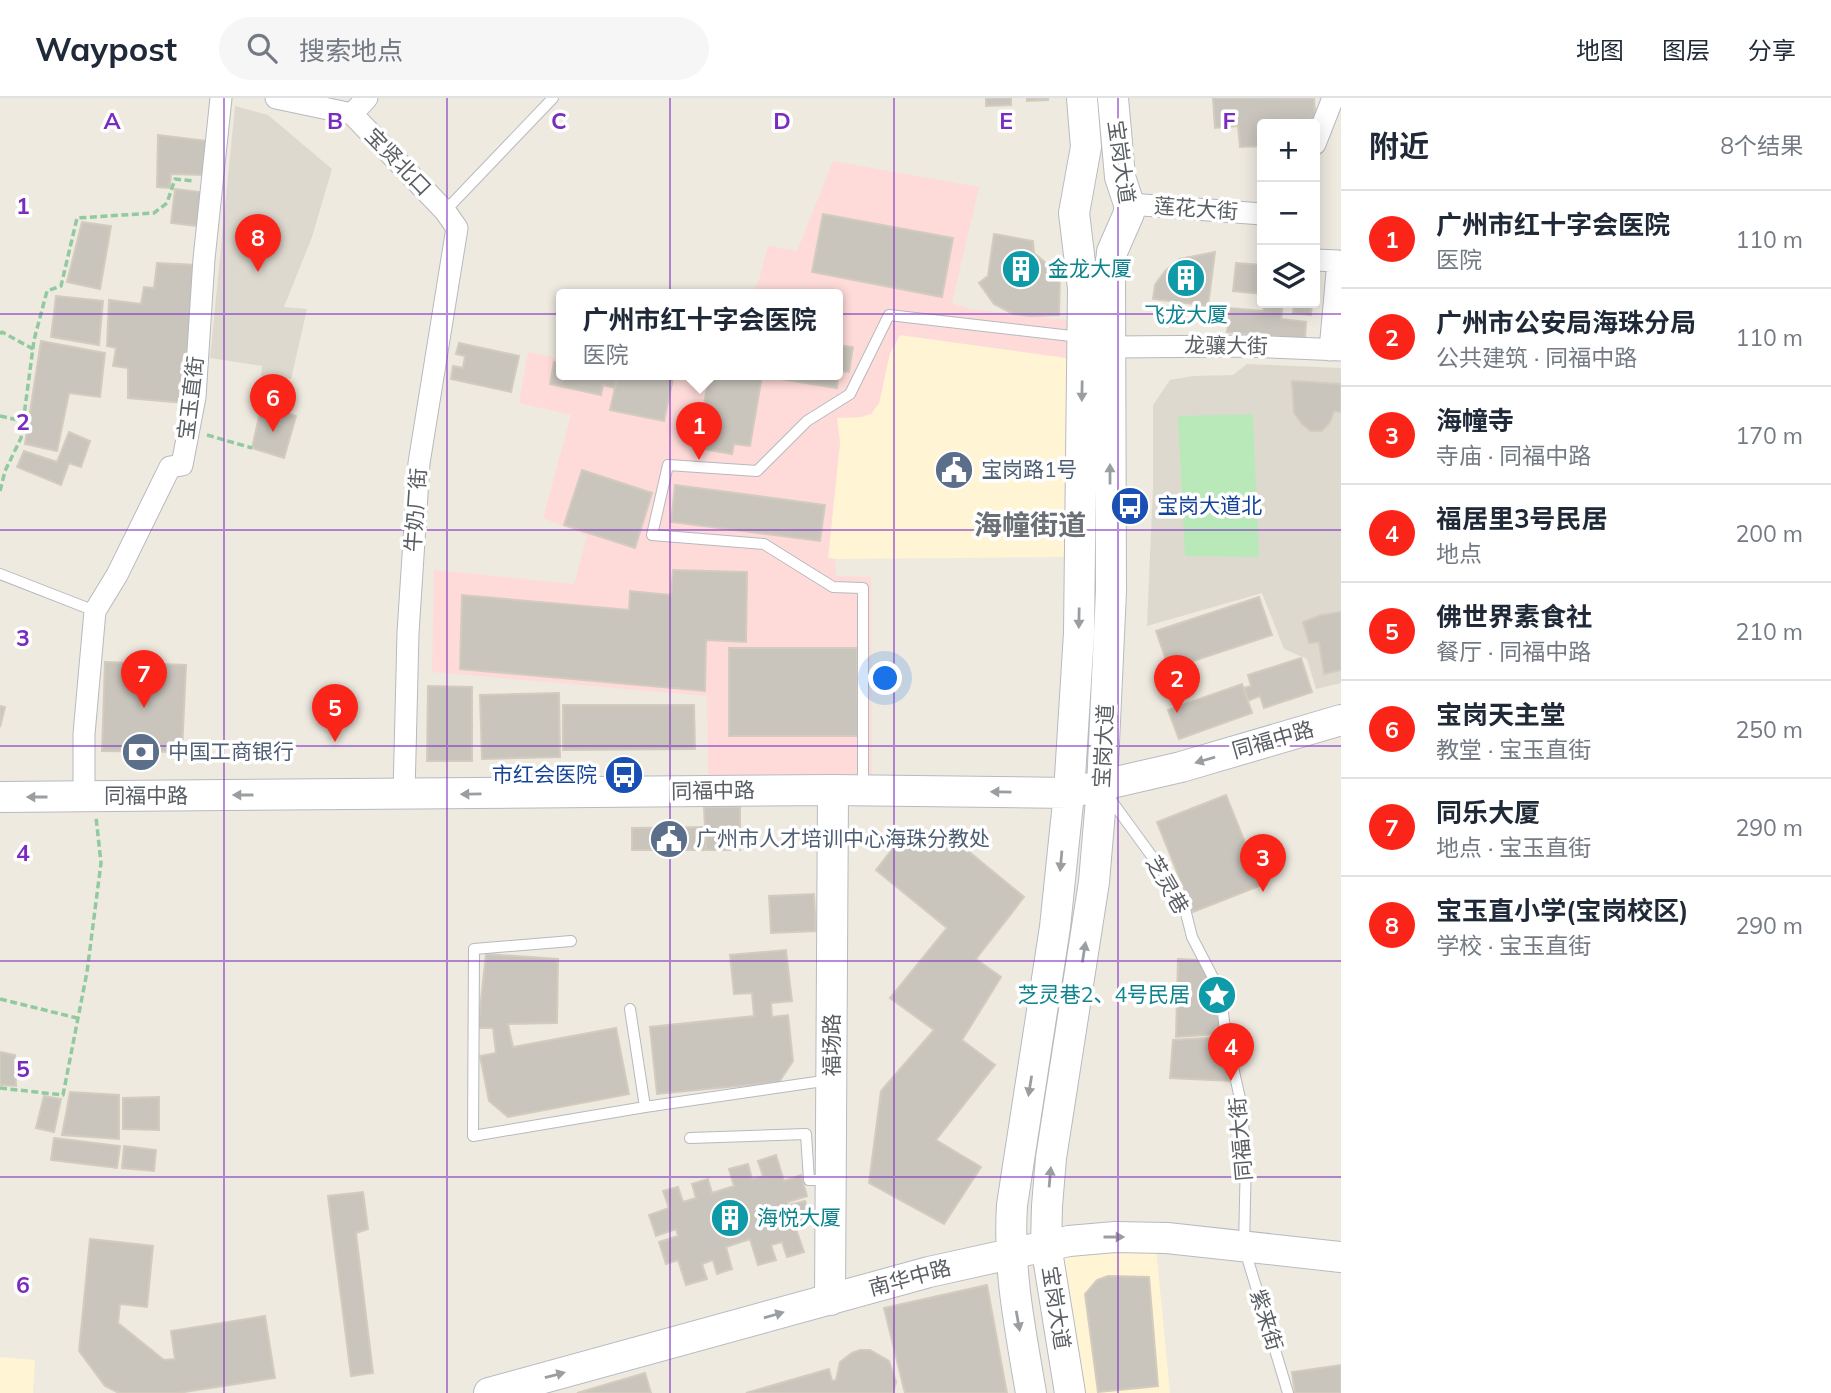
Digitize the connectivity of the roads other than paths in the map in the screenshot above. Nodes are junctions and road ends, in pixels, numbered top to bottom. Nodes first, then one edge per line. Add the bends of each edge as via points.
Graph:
1 (221, 98) edge
2 (276, 98) edge
3 (367, 98) edge
4 (553, 98) edge
5 (1082, 98) edge
6 (1113, 98) edge
7 (1333, 98) edge
8 (352, 114) junction
9 (1320, 131) edge
10 (1077, 191) junction
11 (1126, 195) junction
12 (1257, 213) edge
13 (451, 219) junction
14 (1075, 225) junction
15 (1120, 234) junction
16 (1320, 260) edge
17 (1082, 337) junction
18 (1111, 347) junction
19 (1335, 350) edge
20 (0, 573) edge
21 (95, 611) junction
22 (1341, 720) edge
23 (1102, 787) junction
24 (833, 790) junction
25 (863, 790) junction
26 (1069, 793) junction
27 (404, 794) junction
28 (84, 796) junction
29 (0, 797) edge
30 (571, 941) dead end
31 (630, 1009) dead end
32 (1225, 1031) joint
33 (832, 1080) junction
34 (645, 1107) junction
35 (690, 1138) dead end
36 (832, 1180) junction
37 (1046, 1245) junction
38 (1244, 1247) junction
39 (1010, 1253) junction
40 (1341, 1257) edge
41 (830, 1300) junction
42 (489, 1393) edge
43 (1031, 1393) edge
44 (1070, 1393) edge
45 (1288, 1393) edge

1 - 21 street, 宝玉直街 via 195,397 182,465 170,467
2 - 8 street
3 - 8 street, 宝贤北口
4 - 13 lane
5 - 10 main road, 宝岗大道 via 1086,147
6 - 11 main road, 宝岗大道 via 1120,177
7 - 9 street
8 - 13 street, 宝贤北口
10 - 11 main road via 1099,180 1114,182
10 - 14 main road, 宝岗大道
11 - 12 street, 莲花大街
11 - 15 main road, 宝岗大道 via 1129,213
13 - 27 street, 牛奶厂街 via 419,463
14 - 15 main road via 1096,236
14 - 17 main road, 宝岗大道 via 1082,268
15 - 18 main road, 宝岗大道 via 1112,252 1110,276
16 - 19 street via 1338,261
17 - 25 lane via 889,315 849,394 807,421 757,471 668,465 652,535 764,544 834,587 863,589
17 -> 26 main road, 宝岗大道 via 1079,633
18 - 19 street, 龙骧大街
23 -> 18 main road, 宝岗大道 via 1111,591
20 - 21 lane
21 - 28 street, 宝玉直街 via 84,734
22 -> 23 main road, 同福中路
23 - 26 main road, 同福中路
23 - 32 lane, 芝灵巷 via 1185,909 1192,937 1221,993
37 -> 23 main road, 宝岗大道 via 1051,1158 1088,922
24 - 25 main road, 同福中路
24 -> 27 main road, 同福中路
24 - 33 main road, 福场路
26 -> 25 main road, 同福中路
26 -> 39 main road, 宝岗大道 via 1055,927 1012,1205
27 -> 28 main road, 同福中路
28 -> 29 main road, 同福中路
30 - 34 lane via 474,949 473,1136
31 - 34 lane
32 - 38 lane, 同福大街 via 1241,1103 1246,1155
33 - 34 lane
33 - 36 main road, 福场路
35 - 36 lane via 806,1135 809,1180
36 - 41 main road, 福场路
37 -> 38 main road, 南华中路 via 1115,1237
37 - 39 main road, 南华中路
37 - 44 main road, 宝岗大道
38 - 40 main road, 南华中路
38 - 45 lane, 紫来街
39 - 41 main road, 南华中路
39 -> 43 main road, 宝岗大道
42 -> 41 main road, 南华中路

